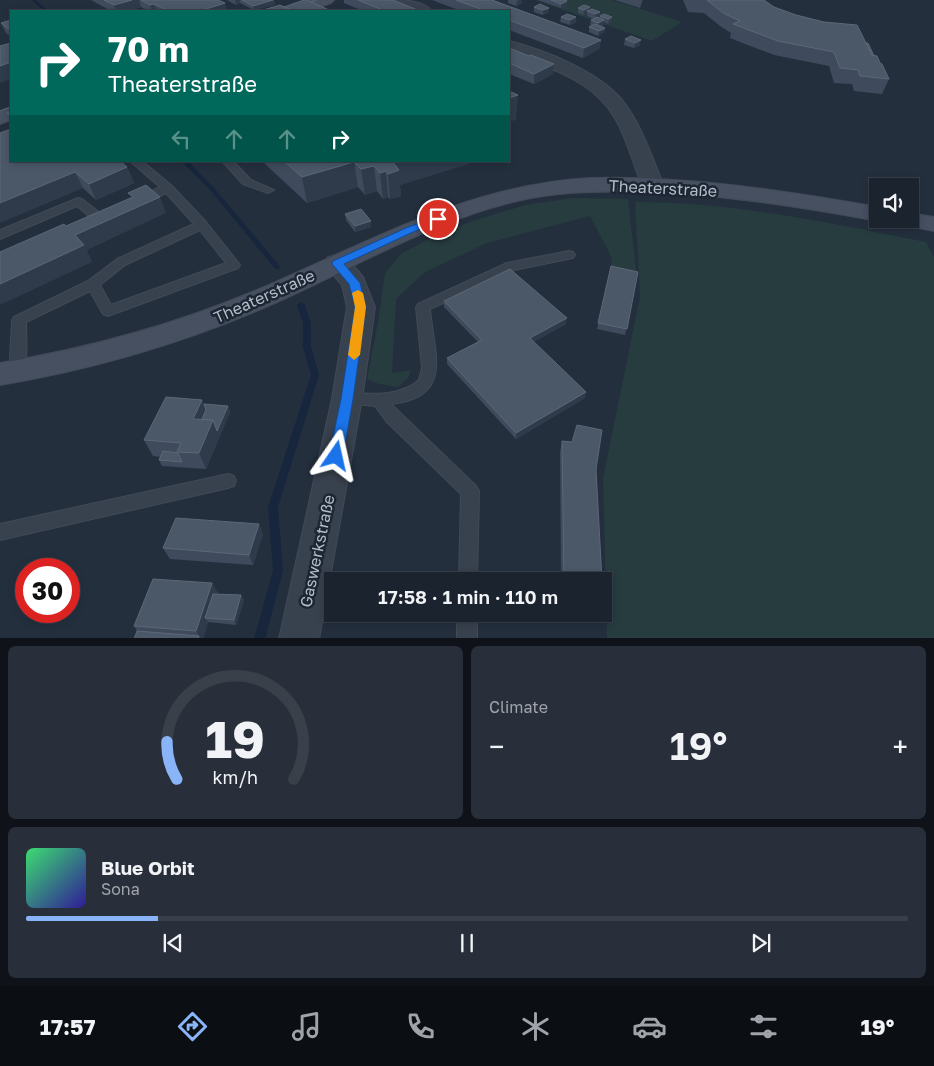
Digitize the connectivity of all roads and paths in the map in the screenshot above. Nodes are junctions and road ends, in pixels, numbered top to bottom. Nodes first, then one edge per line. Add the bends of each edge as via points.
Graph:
1 (326, 0) edge
2 (396, 0) edge
3 (298, 10) edge
4 (421, 10) edge
5 (510, 46) edge
6 (136, 162) edge
7 (228, 162) edge
8 (653, 186) junction
9 (168, 188) junction
10 (268, 190) dead end
11 (126, 208) edge
12 (869, 212) edge
13 (101, 220) edge
14 (919, 221) edge
15 (934, 224) edge
16 (202, 225) junction
17 (0, 235) edge
18 (570, 255) dead end
19 (337, 264) junction
20 (93, 284) junction
21 (8, 373) edge
22 (363, 400) junction
23 (228, 480) dead end
24 (0, 532) edge
25 (468, 572) edge
26 (467, 622) edge
27 (299, 638) edge
28 (467, 638) edge

1 - 3 main road
2 - 4 street
5 - 8 street via 579,74 602,89 617,106
6 - 9 lane
7 - 10 lane via 247,182
8 - 12 main road, Theaterstraße via 770,196
8 - 19 main road, Theaterstraße via 594,184 518,194 409,230
9 - 11 lane
9 - 16 lane
13 - 17 lane via 78,201
14 - 15 main road
16 - 20 lane via 121,262
16 - 20 lane via 234,265 108,311
18 - 22 lane via 511,266 423,307 429,373 424,385 396,398
19 - 21 main road, Theaterstraße via 172,334 121,350
19 - 22 street, Gaswerkstraße via 354,283 361,307
20 - 21 lane via 19,320 19,350
22 - 25 lane via 392,417 470,491
22 - 27 street, Gaswerkstraße
23 - 24 lane
26 - 28 lane

